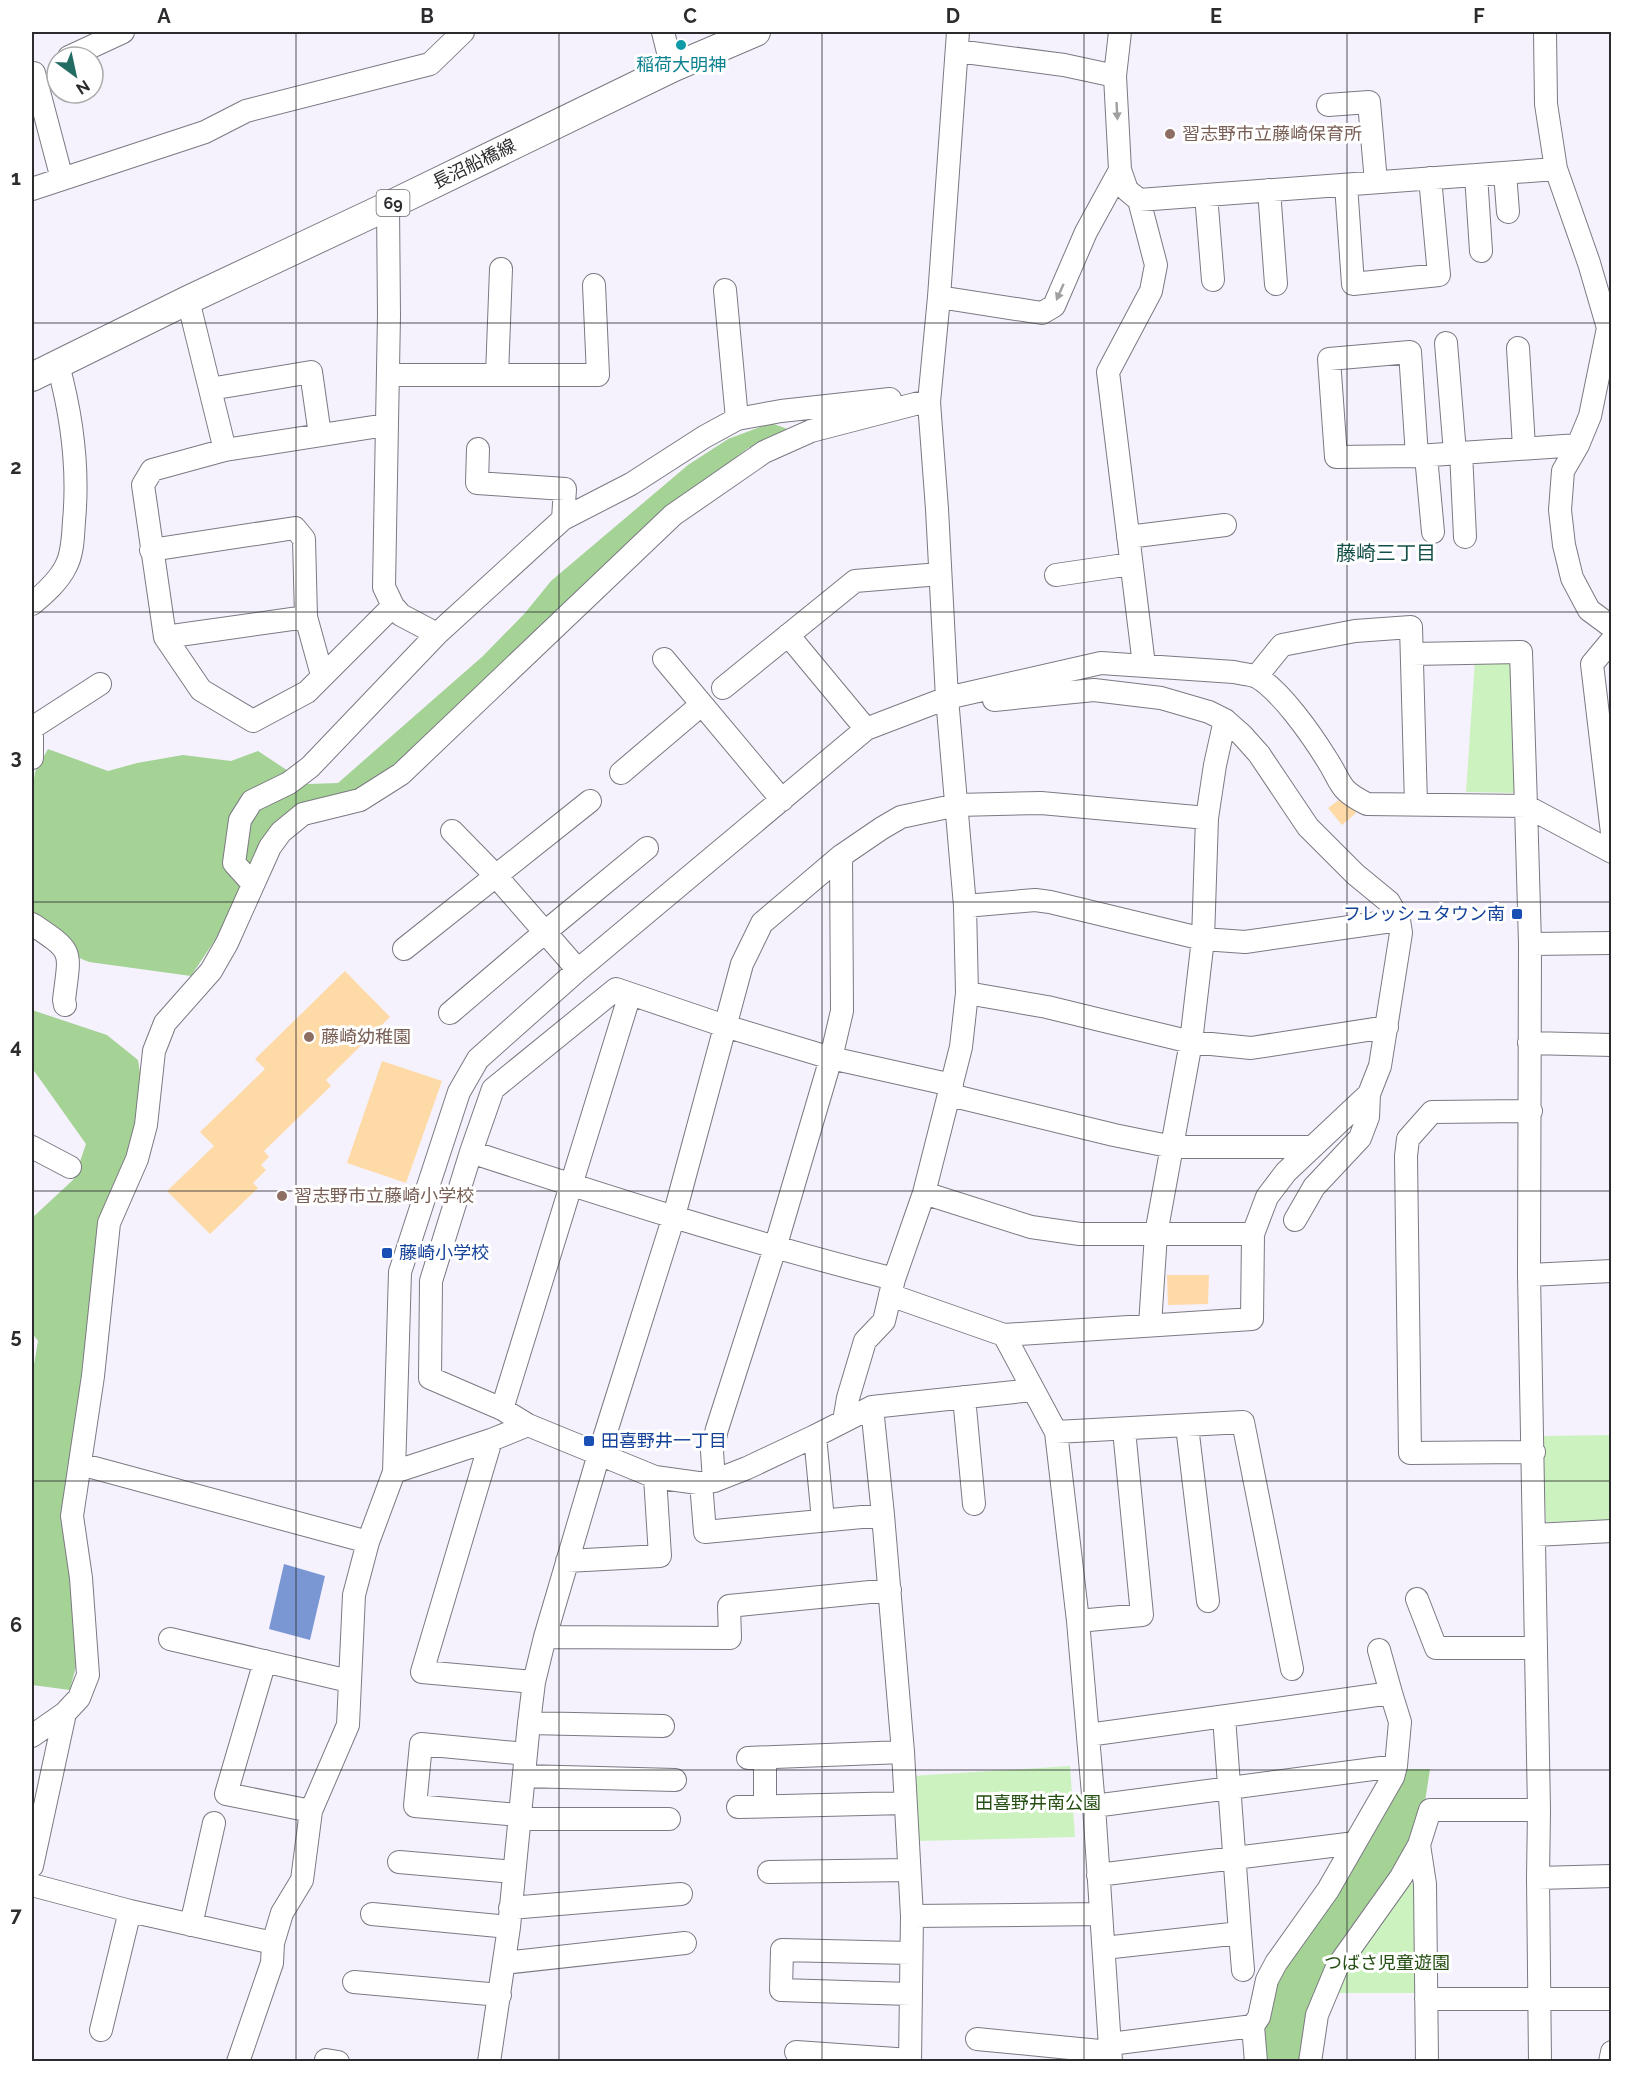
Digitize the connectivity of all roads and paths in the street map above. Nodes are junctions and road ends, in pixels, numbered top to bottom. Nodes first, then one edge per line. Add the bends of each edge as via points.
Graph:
1 (123, 32) edge
2 (463, 32) edge
3 (663, 32) edge
4 (756, 32) edge
5 (1120, 32) edge
6 (1545, 32) edge
7 (94, 37) edge
8 (957, 41) edge
9 (672, 68) junction
10 (33, 74) edge
11 (1115, 76) junction
12 (1328, 105) dead end
13 (1556, 169) junction
14 (1120, 170) junction
15 (1505, 173) junction
16 (1476, 175) junction
17 (1430, 178) junction
18 (62, 179) junction
19 (1376, 182) junction
20 (1346, 184) junction
21 (32, 189) edge
22 (1269, 190) junction
23 (1206, 195) junction
24 (1139, 200) junction
25 (388, 206) junction
26 (1508, 212) dead end
27 (1481, 251) dead end
28 (501, 269) dead end
29 (1213, 280) dead end
30 (1276, 284) dead end
31 (594, 285) dead end
32 (725, 290) dead end
33 (939, 297) junction
34 (188, 300) junction
35 (1610, 329) edge
36 (1446, 343) dead end
37 (1518, 348) dead end
38 (58, 364) junction
39 (388, 375) junction
40 (497, 375) junction
41 (32, 377) edge
42 (210, 389) junction
43 (922, 403) junction
44 (737, 419) junction
45 (386, 425) junction
46 (320, 435) junction
47 (1578, 445) junction
48 (1524, 447) junction
49 (478, 449) dead end
50 (225, 450) junction
51 (1458, 453) junction
52 (1422, 456) junction
53 (563, 519) junction
54 (1225, 525) dead end
55 (1433, 532) dead end
56 (1128, 537) junction
57 (1465, 537) dead end
58 (151, 550) junction
59 (1131, 564) junction
60 (940, 574) junction
61 (1056, 575) dead end
62 (32, 604) edge
63 (393, 606) junction
64 (306, 617) junction
65 (1611, 627) edge
66 (437, 634) junction
67 (788, 635) junction
68 (165, 637) junction
69 (1611, 640) edge
70 (1412, 654) junction
71 (664, 659) dead end
72 (1144, 665) junction
73 (322, 675) junction
74 (1256, 677) junction
75 (100, 684) dead end
76 (723, 688) dead end
77 (947, 698) junction
78 (702, 705) junction
79 (1225, 720) junction
80 (32, 728) edge
81 (866, 729) junction
82 (32, 737) edge
83 (32, 758) edge
84 (621, 773) dead end
85 (782, 800) junction
86 (590, 801) dead end
87 (1416, 804) junction
88 (957, 805) junction
89 (1526, 806) junction
90 (1207, 818) junction
91 (452, 831) dead end
92 (1611, 833) edge
93 (647, 848) dead end
94 (1611, 852) edge
95 (840, 856) junction
96 (496, 876) junction
97 (252, 883) junction
98 (965, 906) junction
99 (1399, 920) junction
100 (32, 924) edge
101 (545, 932) junction
102 (1203, 939) junction
103 (1611, 943) edge
104 (1530, 944) junction
105 (404, 949) dead end
106 (578, 970) junction
107 (967, 993) junction
108 (630, 994) junction
109 (65, 1005) dead end
110 (450, 1013) dead end
111 (725, 1026) junction
112 (1387, 1027) junction
113 (1191, 1042) junction
114 (1529, 1043) junction
115 (1611, 1046) edge
116 (831, 1058) junction
117 (951, 1090) junction
118 (1369, 1094) junction
119 (1531, 1111) junction
120 (32, 1147) edge
121 (1173, 1147) junction
122 (1312, 1147) junction
123 (471, 1152) junction
124 (70, 1167) dead end
125 (570, 1185) junction
126 (924, 1193) junction
127 (674, 1216) junction
128 (1295, 1220) dead end
129 (1156, 1234) junction
130 (1253, 1234) junction
131 (774, 1248) junction
132 (1611, 1272) edge
133 (1530, 1275) junction
134 (892, 1287) junction
135 (1150, 1324) junction
136 (1004, 1335) junction
137 (1033, 1390) junction
138 (964, 1397) junction
139 (872, 1407) junction
140 (502, 1408) junction
141 (844, 1421) junction
142 (528, 1425) junction
143 (1187, 1426) junction
144 (1124, 1430) junction
145 (1056, 1432) junction
146 (815, 1437) junction
147 (491, 1440) junction
148 (1534, 1452) junction
149 (599, 1454) junction
150 (80, 1464) junction
151 (394, 1472) junction
152 (655, 1477) junction
153 (707, 1482) junction
154 (974, 1504) dead end
155 (884, 1515) junction
156 (823, 1520) junction
157 (1611, 1531) edge
158 (1535, 1534) junction
159 (368, 1542) junction
160 (567, 1561) junction
161 (890, 1590) junction
162 (1417, 1599) dead end
163 (1208, 1601) dead end
164 (1078, 1621) junction
165 (545, 1637) junction
166 (170, 1640) dead end
167 (1536, 1648) junction
168 (1379, 1650) dead end
169 (265, 1661) junction
170 (1292, 1669) dead end
171 (349, 1681) junction
172 (534, 1682) junction
173 (1391, 1693) junction
174 (64, 1713) junction
175 (1224, 1717) junction
176 (529, 1723) junction
177 (663, 1726) dead end
178 (1088, 1735) junction
179 (32, 1737) edge
180 (903, 1752) junction
181 (526, 1754) junction
182 (1396, 1766) junction
183 (524, 1776) junction
184 (675, 1780) dead end
185 (1229, 1787) junction
186 (905, 1803) junction
187 (765, 1806) junction
188 (1094, 1806) junction
189 (738, 1807) dead end
190 (1539, 1810) junction
191 (311, 1812) junction
192 (518, 1817) junction
193 (669, 1819) dead end
194 (214, 1822) dead end
195 (1355, 1843) junction
196 (1419, 1845) junction
197 (1235, 1858) junction
198 (399, 1862) dead end
199 (32, 1866) edge
200 (908, 1870) junction
201 (514, 1872) junction
202 (769, 1872) dead end
203 (1098, 1875) junction
204 (1611, 1876) edge
205 (1538, 1878) junction
206 (32, 1885) edge
207 (681, 1894) dead end
208 (130, 1911) junction
209 (372, 1914) dead end
210 (1101, 1914) junction
211 (912, 1916) junction
212 (509, 1917) junction
213 (191, 1925) junction
214 (1240, 1933) junction
215 (273, 1942) junction
216 (685, 1943) dead end
217 (1104, 1948) junction
218 (910, 1953) junction
219 (504, 1963) junction
220 (1243, 1970) dead end
221 (354, 1982) dead end
222 (910, 1994) junction
223 (500, 1995) junction
224 (1426, 1999) junction
225 (1540, 1999) junction
226 (1611, 1999) edge
227 (1253, 2026) junction
228 (101, 2030) dead end
229 (977, 2039) dead end
230 (796, 2052) dead end
231 (1110, 2052) edge
232 (1611, 2052) edge
233 (238, 2061) edge
234 (489, 2061) edge
235 (910, 2061) edge
236 (1256, 2061) edge
237 (1310, 2061) edge
238 (1427, 2061) edge
239 (1540, 2061) edge
240 (1610, 2061) edge

1 - 7 street
2 - 18 street via 430,64 246,111 205,132
3 - 9 street
4 - 9 main road, 長沼船橋線 / 69
5 - 11 street
6 - 13 street via 1546,104
8 - 11 street
8 - 33 street
9 - 25 main road, 長沼船橋線 / 69
10 - 18 street
11 -> 14 street
12 - 19 street via 1369,102
13 - 15 street
13 - 35 street
14 - 24 street via 1127,190
14 -> 33 street via 1086,232 1054,306 1042,314
15 - 16 street
15 - 26 street
16 - 17 street
16 - 27 street
17 - 19 street
17 - 20 street via 1438,275 1353,284
18 - 21 street
19 - 20 street
20 - 22 street
22 - 23 street
22 - 30 street
23 - 24 street
23 - 29 street
24 - 56 street via 1156,265 1151,291 1108,372
25 - 34 main road, 長沼船橋線 / 69
25 - 39 street
28 - 40 street
31 - 40 street via 598,375
32 - 44 street
33 - 43 street
34 - 38 main road, 長沼船橋線 / 69
34 - 42 street
35 - 47 street via 1590,416
36 - 51 street
37 - 48 street
38 - 41 main road, 長沼船橋線 / 69
38 - 62 street via 76,454 73,539 66,566
39 - 40 street
39 - 45 street
42 - 46 street via 311,372
42 - 50 street
43 - 44 street via 888,399
43 - 60 street
43 - 97 street via 811,431 764,452 673,515 401,774 360,800 303,814 281,832
44 - 53 street via 631,484
45 - 46 street
45 - 63 street via 384,587
46 - 50 street
47 - 48 street
47 - 65 street via 1563,471 1560,510 1564,545 1572,578 1589,610
48 - 51 street
49 - 53 street via 477,483 565,489
50 - 58 street via 153,470 142,485
51 - 52 street
51 - 57 street
52 - 52 street via 1410,352 1329,359 1336,458
52 - 55 street
53 - 66 street
54 - 56 street
56 - 59 street
58 - 64 street via 295,528 304,539
58 - 68 street
59 - 61 street
59 - 72 street
60 - 67 street via 855,581
60 - 77 street
63 - 66 street via 401,615
63 - 73 street
64 - 68 street
64 - 73 street
66 - 97 street via 310,767 289,783 252,801 240,820 234,863
67 - 76 street
67 - 81 street
68 - 73 street via 201,690 253,721 307,692
69 - 92 street via 1592,664
70 - 74 street via 1411,627 1355,631 1282,645
70 - 87 street
70 - 89 street via 1521,652
71 - 78 street
72 - 74 street
72 - 77 street via 1101,663
74 - 87 street via 1281,698 1310,733 1349,795 1367,804
75 - 80 street
77 - 79 street via 987,700 1094,690 1161,698
77 - 81 street
77 - 88 street
78 - 84 street
78 - 85 street
79 - 90 street
79 - 99 street via 1258,754 1308,827 1389,902
81 - 85 street
82 - 83 street
85 - 106 street
86 - 96 street
87 - 89 street
88 - 90 street via 1041,803
88 - 95 street via 901,818
88 - 98 street
89 - 94 street
89 - 104 street
90 - 102 street
91 - 96 street
93 - 101 street
95 - 111 street via 762,923 742,964
95 - 116 street via 842,1011
96 - 101 street
96 - 105 street
97 - 150 street via 212,971 165,1023 154,1051 146,1125 137,1159 109,1223
98 - 102 street via 1050,902
98 - 107 street
99 - 102 street via 1245,942
99 - 112 street via 1401,933
100 - 109 street via 58,941 67,953
101 - 106 street
101 - 110 street
102 - 113 street
103 - 104 street
104 - 114 street
106 - 151 street via 478,1059 459,1092 400,1272
107 - 113 street via 1047,1006
107 - 117 street
108 - 111 street
108 - 123 street via 616,989 493,1089
108 - 125 street
111 - 116 street
111 - 127 street
112 - 113 street via 1251,1048
112 - 118 street via 1380,1066
113 - 121 street
114 - 115 street
114 - 119 street
116 - 117 street
116 - 131 street
117 - 121 street via 1114,1135
117 - 126 street
118 - 122 street
118 - 128 street via 1368,1117 1360,1138 1314,1187
119 - 133 street
119 - 148 street via 1432,1112 1407,1139 1406,1155 1410,1453
120 - 124 street
121 - 122 street
121 - 129 street
122 - 130 street via 1267,1197
123 - 125 street
123 - 140 street via 431,1281 430,1378
125 - 127 street
125 - 140 street
126 - 129 street via 1031,1227 1080,1234
126 - 134 street
127 - 131 street
127 - 149 street
129 - 130 street
129 - 135 street
130 - 135 street via 1252,1319
131 - 134 street
131 - 153 street via 717,1429
132 - 133 street
133 - 148 street
134 - 136 street
134 - 141 street via 884,1321 865,1341
135 - 136 street
136 - 137 street
137 - 138 street
137 - 145 street
138 - 139 street
138 - 154 street
139 - 141 street
139 - 155 street
140 - 142 street
141 - 146 street
142 - 147 street
142 - 149 street
143 - 144 street
143 - 163 street
143 - 170 street via 1243,1422
144 - 145 street
144 - 164 street via 1142,1615
145 - 164 street
146 - 153 street
146 - 156 street
147 - 151 street
147 - 172 street via 422,1671
148 - 158 street
149 - 152 street
149 - 160 street
150 - 159 street
150 - 174 street via 72,1516 88,1675 79,1698
151 - 159 street
152 - 153 street
152 - 160 street via 660,1556
153 - 156 street via 705,1532
155 - 156 street
155 - 161 street
157 - 158 street
158 - 167 street
159 - 171 street via 354,1595
160 - 165 street
161 - 165 street via 729,1606 730,1638
161 - 180 street
162 - 167 street via 1436,1648
164 - 178 street
165 - 172 street
166 - 169 street
167 - 190 street
168 - 173 street
169 - 171 street
169 - 191 street via 226,1794
171 - 191 street via 348,1725
172 - 176 street
173 - 175 street
173 - 182 street via 1400,1722
174 - 179 street
174 - 199 street
175 - 178 street
175 - 185 street
176 - 177 street
176 - 181 street
178 - 188 street
180 - 186 street
180 - 187 street via 756,1758
181 - 183 street
181 - 192 street via 421,1744 415,1806
182 - 185 street
182 - 195 street
183 - 184 street
183 - 192 street
185 - 188 street
185 - 197 street
186 - 187 street
186 - 200 street
187 - 189 street
188 - 203 street
190 - 196 street via 1430,1810
190 - 205 street
191 - 215 street via 302,1880 282,1913
192 - 193 street
192 - 201 street
194 - 213 street
195 - 197 street
195 - 227 street via 1328,1890 1276,1963
196 - 224 street via 1425,1884
196 - 237 street via 1337,1967 1317,2016
197 - 203 street
197 - 214 street
198 - 201 street
200 - 202 street
200 - 211 street
201 - 212 street
203 - 210 street
204 - 205 street
205 - 225 street
206 - 208 street
207 - 212 street
208 - 213 street
208 - 228 street
209 - 212 street
210 - 211 street
210 - 217 street
211 - 218 street
212 - 219 street
213 - 215 street
214 - 217 street
214 - 220 street
215 - 233 street via 272,1963
216 - 219 street
217 - 231 street
218 - 222 street
218 - 222 street via 782,1950 781,1990
219 - 223 street
221 - 223 street
222 - 235 street
223 - 234 street
224 - 225 street
224 - 238 street
225 - 226 street
225 - 239 street
227 - 231 street
227 - 236 street
229 - 231 street
230 - 235 street
232 - 240 street

